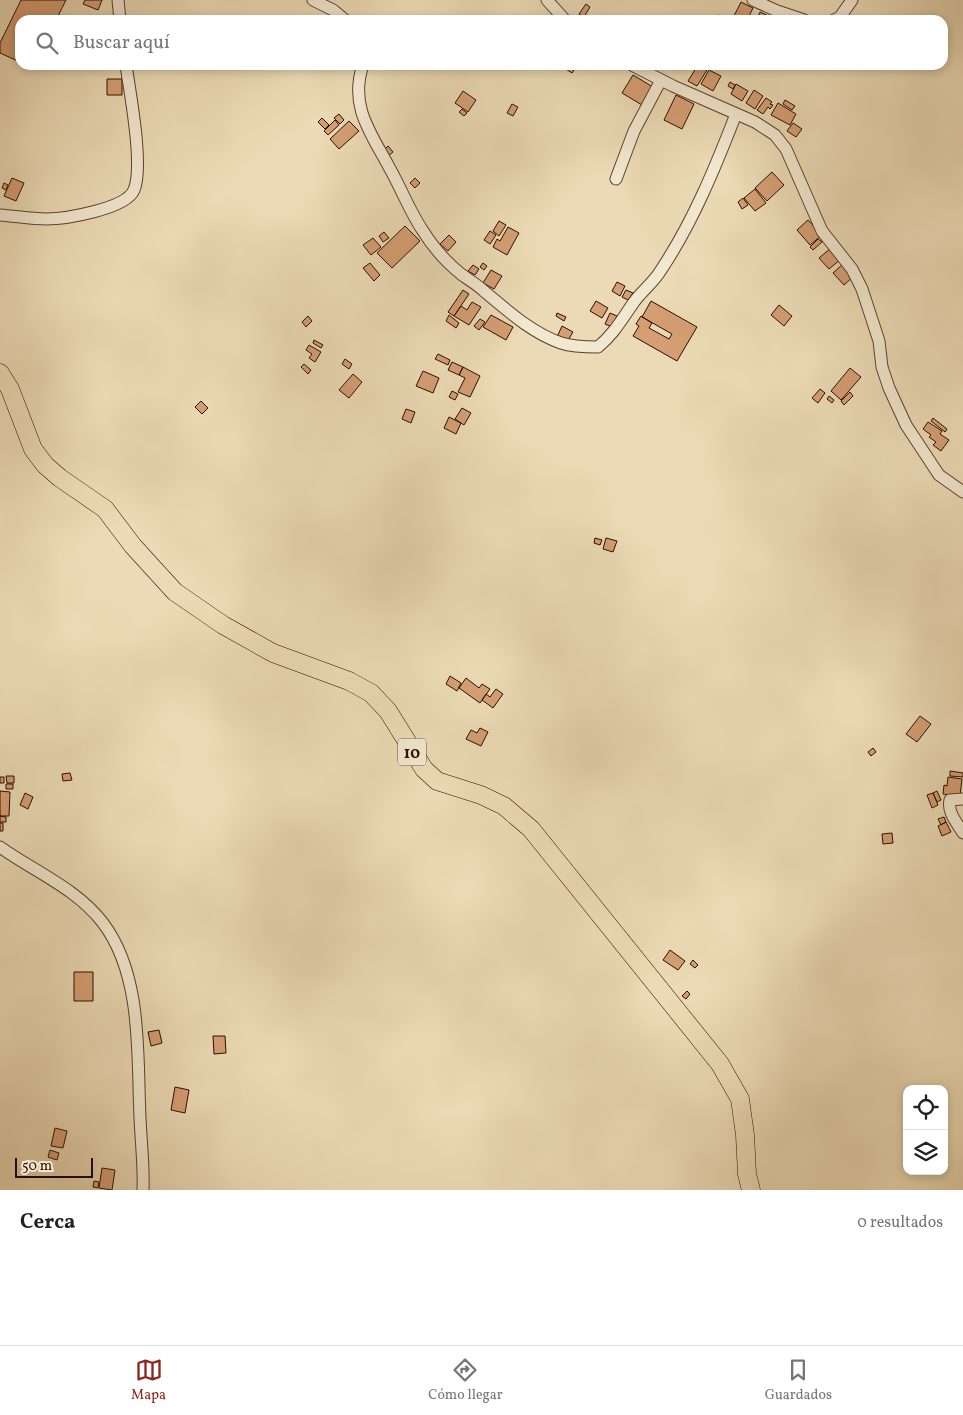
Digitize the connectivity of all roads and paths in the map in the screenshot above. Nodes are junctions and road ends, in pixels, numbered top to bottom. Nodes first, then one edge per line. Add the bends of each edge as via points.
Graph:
1 (118, 0) edge
2 (313, 0) edge
3 (547, 0) edge
4 (753, 0) edge
5 (852, 0) edge
6 (120, 15) edge
7 (340, 15) edge
8 (560, 15) edge
9 (789, 15) edge
10 (841, 15) edge
11 (127, 70) edge
12 (363, 70) edge
13 (642, 70) edge
14 (661, 80) junction
15 (736, 114) junction
16 (616, 179) dead end
17 (0, 215) edge
18 (0, 373) edge
19 (963, 492) edge
20 (963, 799) edge
21 (963, 833) edge
22 (0, 847) edge
23 (143, 1190) edge
24 (751, 1190) edge

1 - 6 street
2 - 7 street
3 - 8 street
4 - 9 street
5 - 10 street
11 - 17 street via 138,177 133,192 116,204 68,218
12 - 15 street via 358,90 370,136 422,230 438,251 511,314 542,334 578,347 598,347 611,336 660,271 708,184
13 - 14 street
14 - 15 street
14 - 16 street via 634,131
15 - 19 street via 775,136 786,149 822,231 852,269 862,289 879,341 889,388 906,425 939,474
18 - 24 main road, 10 via 10,389 33,449 45,465 104,509 176,592 223,625 273,653 349,681 371,693 388,711 424,769 437,781 504,806 531,830 720,1064 740,1099
20 - 21 street via 950,800 949,806
22 - 23 street via 61,885 86,905 117,947 126,970 136,1025

